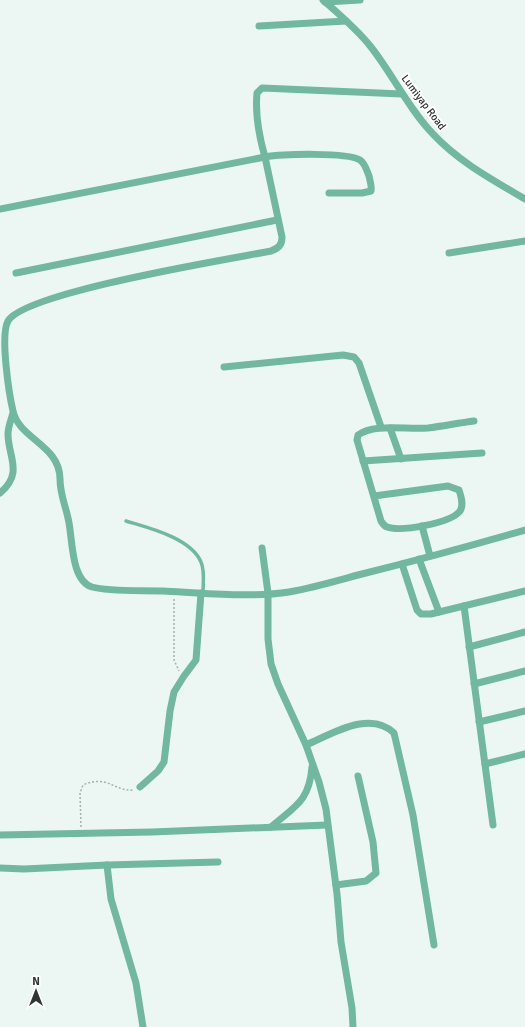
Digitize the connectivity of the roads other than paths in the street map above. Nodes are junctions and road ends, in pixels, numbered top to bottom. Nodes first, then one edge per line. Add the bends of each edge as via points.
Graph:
1 (360, 0) edge
2 (324, 1) edge
3 (346, 21) junction
4 (259, 26) dead end
5 (402, 94) junction
6 (265, 157) junction
7 (329, 193) dead end
8 (525, 199) edge
9 (0, 210) edge
10 (277, 220) junction
11 (525, 240) edge
12 (449, 253) dead end
13 (16, 273) dead end
14 (224, 367) dead end
15 (13, 413) junction
16 (474, 420) dead end
17 (381, 427) junction
18 (390, 428) junction
19 (482, 453) dead end
20 (401, 459) junction
21 (363, 461) junction
22 (0, 493) edge
23 (374, 496) junction
24 (126, 521) dead end
25 (422, 526) junction
26 (525, 530) edge
27 (262, 548) dead end
28 (430, 556) junction
29 (419, 559) junction
30 (402, 564) junction
31 (525, 591) edge
32 (202, 593) junction
33 (268, 594) junction
34 (464, 606) junction
35 (439, 612) junction
36 (525, 632) edge
37 (469, 646) junction
38 (525, 671) edge
39 (474, 684) junction
40 (525, 711) edge
41 (479, 722) junction
42 (306, 745) junction
43 (525, 754) edge
44 (485, 764) junction
45 (312, 765) junction
46 (358, 776) dead end
47 (140, 787) road end
48 (327, 825) junction
49 (493, 825) dead end
50 (271, 826) junction
51 (0, 835) edge
52 (218, 862) dead end
53 (107, 864) junction
54 (0, 868) edge
55 (336, 885) junction
56 (434, 945) dead end
57 (143, 1027) edge
58 (352, 1027) edge

1 - 2 street
2 - 3 street, Lumiyap Road
3 - 4 street
3 - 5 street, Lumiyap Road via 371,46
5 - 6 street via 262,88 257,93 256,104
5 - 8 street, Lumiyap Road via 432,134 455,155
6 - 7 street via 299,154 361,160 371,182 371,191
6 - 9 street
6 - 10 street
10 - 13 street
10 - 15 street via 282,244 271,251 83,288 10,317 6,325 6,355
11 - 12 street
14 - 17 street via 343,355 354,357 359,363
15 - 22 street via 8,433 14,461 13,471
15 - 32 street via 20,428 46,449 56,462 60,474 61,497 69,520 74,558 80,578 85,584 94,588
16 - 18 street via 429,428
17 - 18 street
17 - 21 street via 358,435
18 - 20 street
19 - 20 street
20 - 21 street
21 - 23 street
23 - 25 street via 384,526
23 - 25 street via 448,486 458,490 462,502 461,510 438,522
24 - 32 lane via 176,538 196,554 203,569
25 - 28 street
26 - 28 street
27 - 33 street
28 - 29 street
29 - 30 street
29 - 35 street
30 - 33 street via 289,592
30 - 35 street via 419,613
31 - 34 street
32 - 33 street
32 - 47 street via 198,653 174,692 164,762
33 - 42 street via 271,664
34 - 35 street
34 - 37 street
36 - 37 street
37 - 39 street
38 - 39 street
39 - 41 street
40 - 41 street
41 - 44 street
42 - 45 street
42 - 56 street via 362,723 381,725 394,733 413,815
43 - 44 street
44 - 49 street
45 - 48 street via 319,782
45 - 50 street via 308,791 302,800
46 - 55 street via 373,842 376,873 366,881
48 - 50 street
48 - 55 street
50 - 51 street via 230,830
52 - 53 street
53 - 54 street
53 - 57 street via 111,898 136,983
55 - 58 street via 341,942 352,1008

